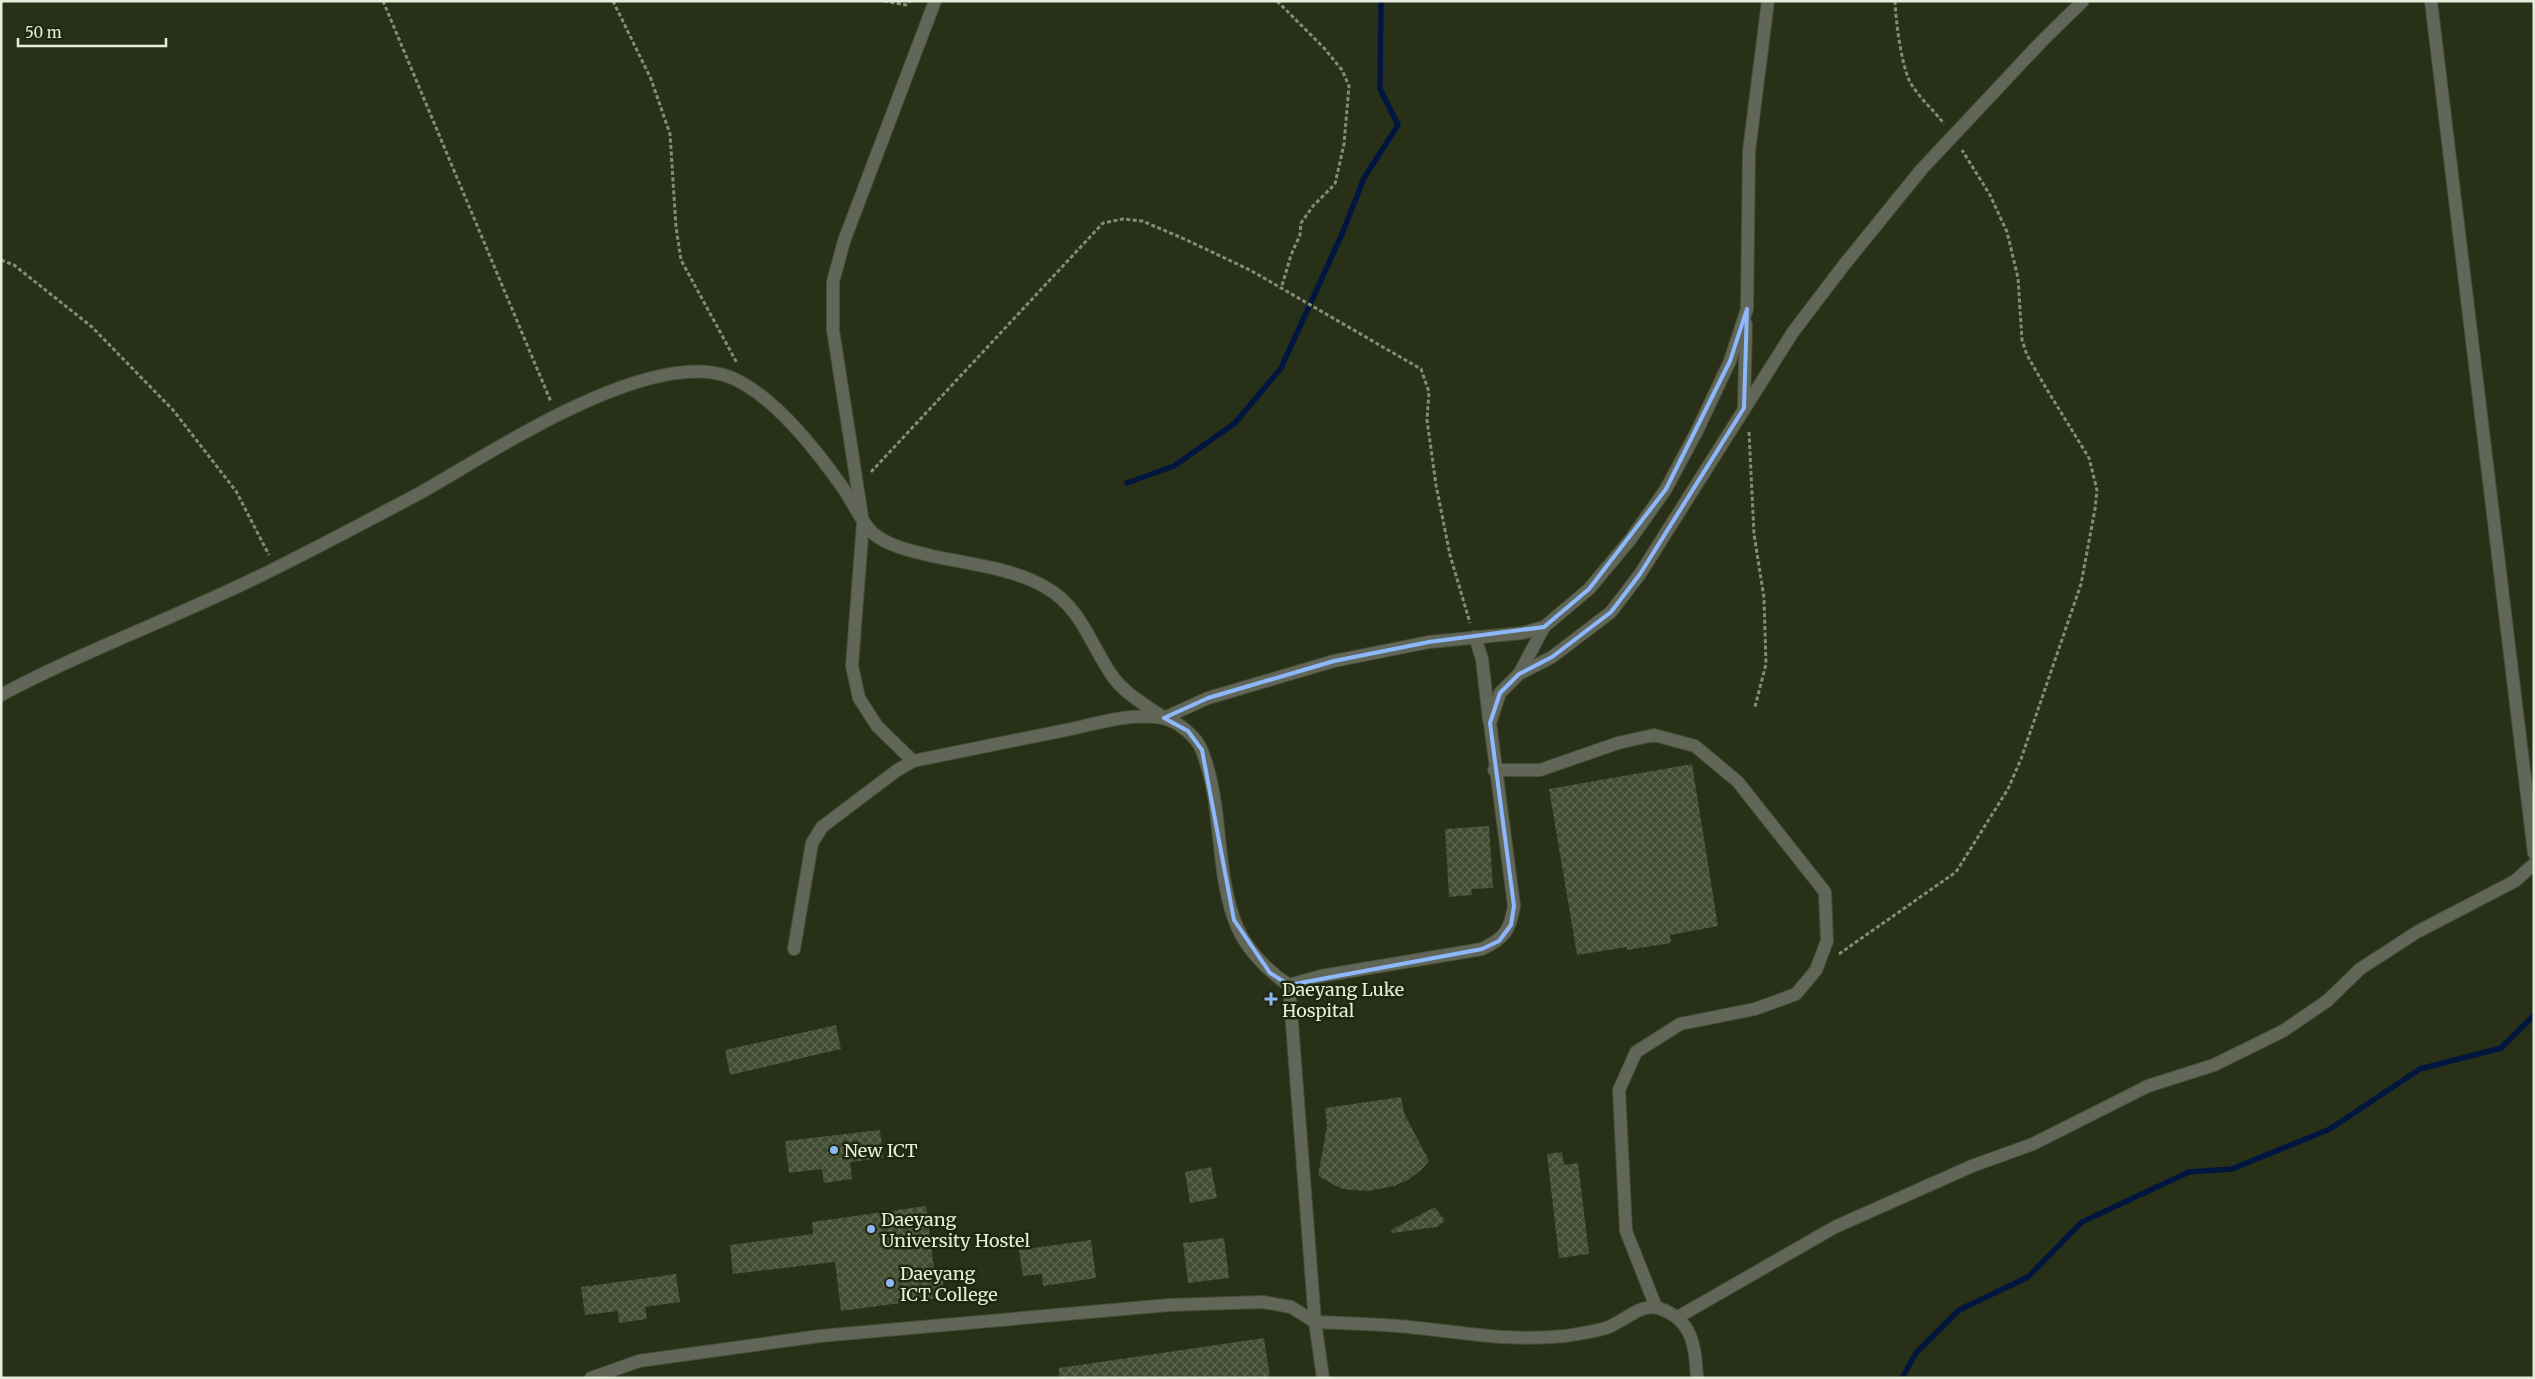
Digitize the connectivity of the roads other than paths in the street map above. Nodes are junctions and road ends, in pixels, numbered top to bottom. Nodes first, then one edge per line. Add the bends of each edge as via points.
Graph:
1 (935, 1) edge
2 (1768, 1) edge
3 (2083, 1) edge
4 (2431, 1) edge
5 (1747, 309) junction
6 (1744, 408) junction
7 (863, 523) junction
8 (1544, 627) junction
9 (1475, 637) junction
10 (1519, 674) junction
11 (1, 694) edge
12 (1164, 718) junction
13 (1490, 723) junction
14 (913, 762) junction
15 (1494, 770) junction
16 (2534, 853) edge
17 (2534, 864) edge
18 (794, 949) dead end
19 (1289, 985) junction
20 (1656, 1307) junction
21 (1678, 1317) junction
22 (1315, 1322) junction
23 (609, 1374) edge
24 (591, 1378) edge
25 (1323, 1378) edge
26 (1697, 1378) edge

1 - 7 street via 844,241 833,282 833,330
2 - 5 street via 1749,150
3 - 6 street via 1920,170 1793,332
4 - 16 street
5 - 6 street
5 - 8 street via 1730,361 1698,431 1666,489 1630,540 1589,589
6 - 10 street via 1640,574 1611,612 1552,657
7 - 11 street via 841,485 799,433 748,386 724,375 696,371 661,376 556,414 419,493 276,568
7 - 12 street via 878,537 903,549 1012,574 1046,587 1072,608 1112,676 1130,694
7 - 14 street via 852,666 859,698 877,726
8 - 9 street via 1522,633
8 - 10 street
9 - 12 street via 1429,642 1334,661 1208,698
9 - 13 street via 1482,660
10 - 13 street via 1500,693
12 - 14 street via 1128,717
12 - 19 street via 1188,731 1202,750 1213,793 1226,887 1234,920 1270,973
13 - 15 street
14 - 18 street via 896,771 822,827 812,843
15 - 19 street via 1514,906 1511,925 1499,941 1482,949 1321,976
15 - 20 street via 1540,770 1654,735 1694,746 1738,782 1825,892 1827,941 1816,970 1796,994 1755,1009 1680,1024 1636,1052 1619,1090 1626,1231
17 - 21 street via 2515,881 2417,932 2360,969 2327,1001 2283,1031 2214,1065 2148,1086 2032,1144 1972,1166 1835,1227
19 - 22 street
20 - 21 street
20 - 22 street via 1634,1312 1608,1328 1566,1336 1521,1339 1399,1326
21 - 26 street via 1690,1334 1696,1351
22 - 23 street via 1292,1307 1263,1302 1169,1305 820,1336 674,1354 639,1361
22 - 25 street
23 - 24 street

